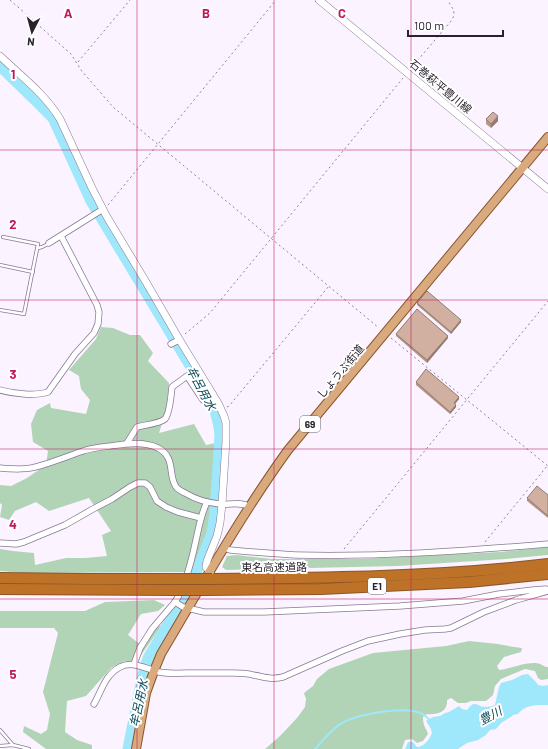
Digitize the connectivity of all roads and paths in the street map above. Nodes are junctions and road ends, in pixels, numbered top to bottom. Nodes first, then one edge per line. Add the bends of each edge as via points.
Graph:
1 (10, 0) edge
2 (130, 0) edge
3 (276, 0) edge
4 (320, 0) edge
5 (448, 0) edge
6 (0, 56) edge
7 (77, 63) junction
8 (407, 73) junction
9 (548, 137) edge
10 (158, 144) junction
11 (523, 168) junction
12 (548, 189) edge
13 (102, 210) junction
14 (61, 236) junction
15 (3, 237) dead end
16 (272, 239) junction
17 (48, 243) joint
18 (38, 248) junction
19 (0, 265) edge
20 (33, 272) junction
21 (329, 286) junction
22 (548, 301) edge
23 (0, 310) edge
24 (386, 333) junction
25 (178, 340) junction
26 (171, 344) dead end
27 (0, 390) edge
28 (212, 395) junction
29 (466, 400) junction
30 (221, 410) junction
31 (127, 443) junction
32 (548, 466) edge
33 (0, 468) edge
34 (208, 502) junction
35 (221, 504) junction
36 (250, 507) junction
37 (201, 518) junction
38 (0, 543) edge
39 (548, 544) edge
40 (224, 548) junction
41 (482, 549) junction
42 (342, 555) junction
43 (548, 564) edge
44 (548, 574) edge
45 (211, 575) junction
46 (0, 578) edge
47 (0, 589) edge
48 (548, 590) edge
49 (176, 603) junction
50 (186, 608) junction
51 (136, 665) junction
52 (151, 670) junction
53 (94, 704) dead end
54 (0, 730) edge
55 (13, 745) junction
56 (0, 746) edge
57 (29, 749) edge
58 (136, 749) edge

1 - 7 path via 71,54
2 - 7 path
3 - 10 path
4 - 8 street, 石巻萩平豊川線
5 - 8 path via 454,10 452,20
6 - 13 street via 54,108
7 - 10 path via 113,108
8 - 11 street, 石巻萩平豊川線
8 - 16 path
9 - 11 main road, しょうぶ街道 / 69
10 - 13 path
10 - 16 path
11 - 12 street, 石巻萩平豊川線
11 - 24 main road, しょうぶ街道 / 69
13 - 14 street
13 - 25 street
14 - 17 street
14 - 27 street via 97,305 98,324 94,333 75,354 48,392 34,394
15 - 18 lane via 38,244
16 - 21 path
16 - 25 path via 210,313
17 - 18 lane
18 - 20 lane
19 - 20 lane
20 - 23 lane via 24,314
21 - 24 path
21 - 30 path via 229,406
22 - 29 path
24 - 29 path
24 - 36 main road, しょうぶ街道 / 69 via 288,450
25 - 26 street
25 - 28 street
28 - 30 street
28 - 31 street via 203,400 187,376 172,387 165,418 136,427
29 - 32 path
29 - 42 path via 342,551
30 - 35 street via 226,423
31 - 33 street via 84,450 38,467
31 - 34 street via 158,448 169,460 177,488
32 - 41 path
34 - 35 street
34 - 37 street
35 - 36 street via 245,504
35 - 45 street via 217,536 206,567
36 - 40 main road, しょうぶ街道 / 69
37 - 38 street via 166,507 157,501 150,487 138,483 65,525 24,542
37 - 49 street via 189,567
39 - 41 street
40 - 42 street via 296,555
40 - 45 main road, しょうぶ街道 / 69
41 - 42 street
43 - 45 highway, 東名高速道路 / E1 via 402,575 316,578
44 - 47 highway, E1, bridge via 469,582 321,589
45 - 46 highway, 東名高速道路 / E1, bridge via 179,579
45 - 50 main road, しょうぶ街道 / 69
48 - 50 street via 400,606 264,612 204,612
48 - 52 street via 484,612 451,628 412,632 368,641 275,679 243,673 165,673
49 - 50 street
49 - 51 street via 152,629 140,648
50 - 52 main road, しょうぶ街道 / 69
51 - 52 street
51 - 53 street via 127,664 110,674
52 - 58 main road, しょうぶ街道 / 69
54 - 55 lane
55 - 56 lane
55 - 57 lane

